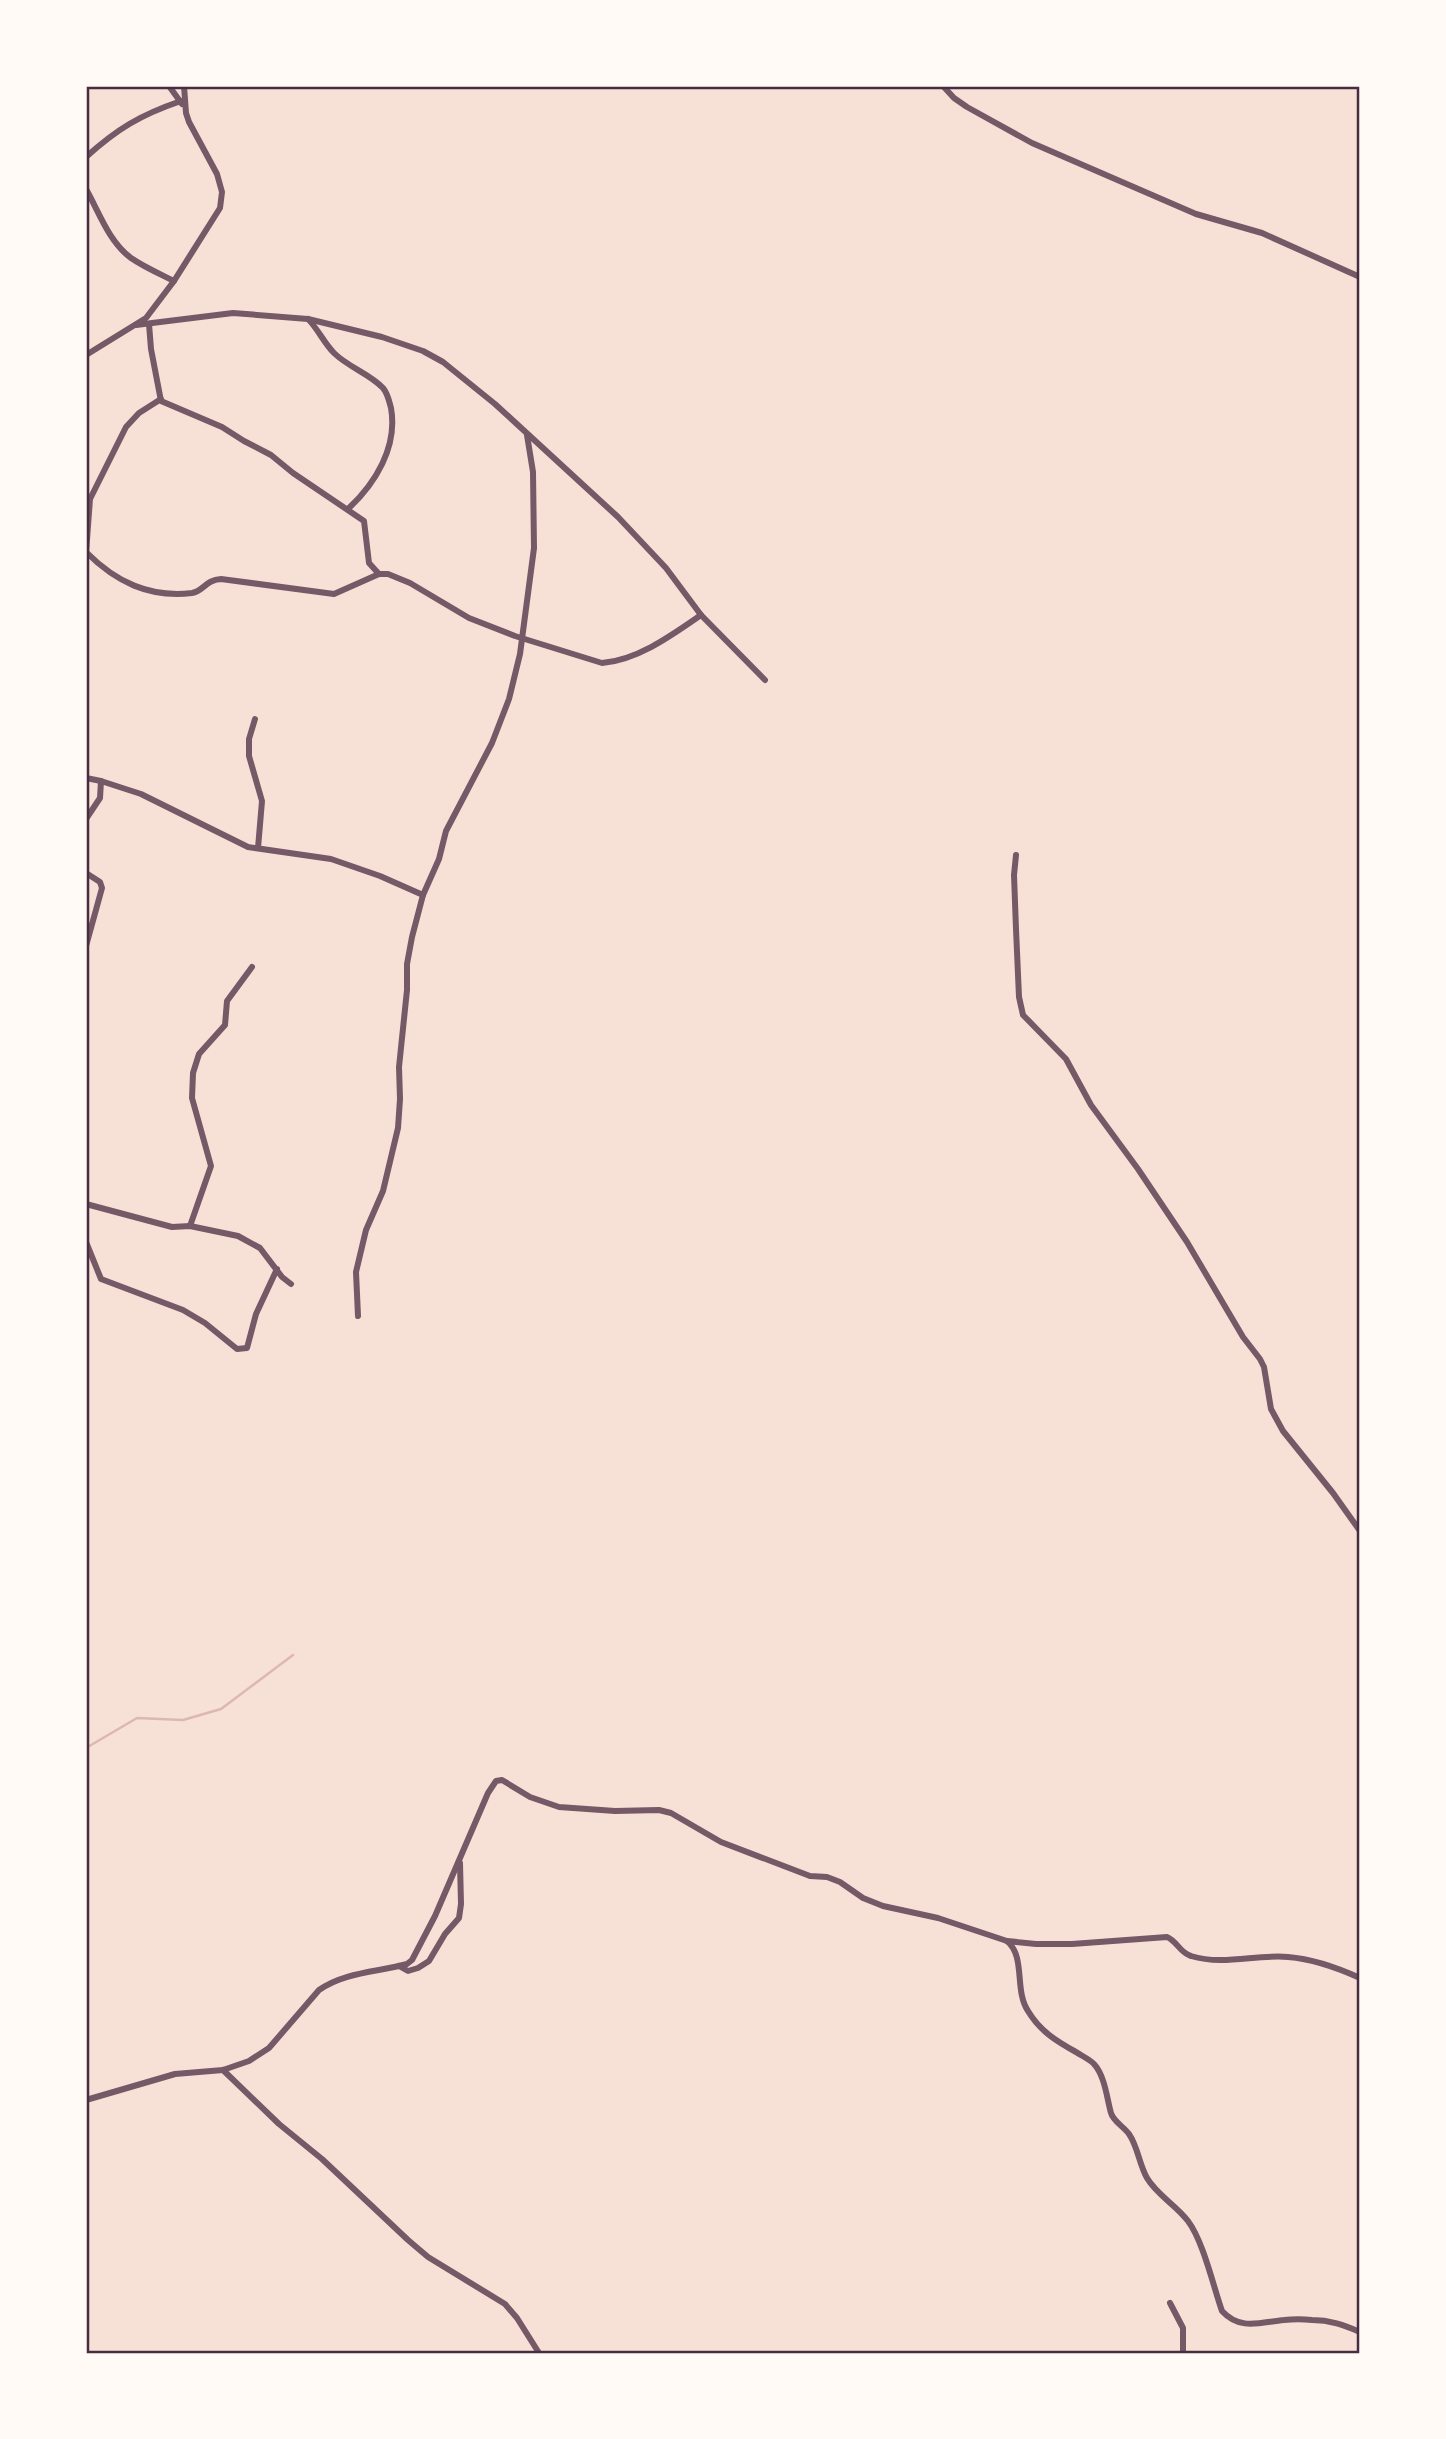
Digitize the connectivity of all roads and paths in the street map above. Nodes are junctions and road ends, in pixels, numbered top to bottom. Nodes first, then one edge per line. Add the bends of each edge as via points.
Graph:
1 (169, 86) edge
2 (184, 86) edge
3 (943, 86) edge
4 (181, 101) junction
5 (186, 110) junction
6 (86, 158) edge
7 (86, 189) edge
8 (1360, 277) edge
9 (174, 281) junction
10 (308, 319) junction
11 (149, 324) junction
12 (136, 326) junction
13 (86, 355) edge
14 (160, 399) junction
15 (527, 435) junction
16 (348, 509) junction
17 (86, 553) edge
18 (379, 574) junction
19 (701, 615) junction
20 (522, 638) junction
21 (765, 680) dead end
22 (255, 719) dead end
23 (86, 778) edge
24 (101, 781) junction
25 (86, 819) edge
26 (258, 848) junction
27 (1016, 855) dead end
28 (86, 873) edge
29 (423, 895) junction
30 (86, 946) edge
31 (252, 967) dead end
32 (86, 1204) edge
33 (190, 1226) junction
34 (86, 1242) edge
35 (277, 1269) junction
36 (291, 1284) dead end
37 (358, 1316) dead end
38 (1360, 1531) edge
39 (460, 1860) junction
40 (1007, 1941) junction
41 (399, 1966) junction
42 (1360, 1978) edge
43 (223, 2070) junction
44 (86, 2099) edge
45 (1170, 2303) dead end
46 (1360, 2332) edge
47 (539, 2353) edge
48 (1183, 2353) edge

1 - 4 street
2 - 5 street
3 - 8 street via 967,107 1032,143 1196,214 1262,233
4 - 5 street
4 - 6 street via 120,128
5 - 9 street via 222,192 220,208
7 - 9 street via 119,246
9 - 12 street
10 - 11 street via 233,313
10 - 15 street via 423,351 473,384
10 - 16 street via 334,353 384,390 390,402 389,447 371,482
11 - 12 street
11 - 14 street
12 - 13 street
14 - 16 street via 271,455
14 - 17 street via 126,427 90,499
15 - 19 street via 645,544
15 - 20 street via 533,472 534,548
16 - 18 street via 364,521 369,563
17 - 18 street via 131,585 149,592 191,593 220,579 334,594
18 - 20 street via 410,583 469,618
19 - 20 street via 655,645 613,662 582,658
19 - 21 street
20 - 29 street via 509,699 492,743 449,825
22 - 26 street via 249,756 262,802
23 - 24 street
24 - 25 street via 100,798
24 - 26 street via 141,794 232,840
26 - 29 street via 331,859
27 - 38 street via 1023,1015 1066,1059 1091,1105 1187,1242 1242,1337 1260,1359 1271,1409 1283,1431
28 - 30 street via 102,888
29 - 37 street via 407,964 398,1128 356,1272
31 - 33 street via 227,1001 225,1025 199,1054 193,1073 191,1098 211,1166
32 - 33 street via 172,1227
33 - 35 street via 238,1236 260,1248
34 - 35 street via 101,1279 184,1310 242,1350 247,1348 256,1314
35 - 36 street
39 - 40 street via 488,1793 502,1780 559,1807 671,1813 721,1842 810,1876 840,1882 883,1906 938,1917
39 - 41 street via 412,1960
39 - 41 street via 458,1918 429,1961 408,1971
40 - 42 street via 1072,1944 1167,1937 1196,1957 1287,1956 1326,1964
40 - 46 street via 1017,1959 1019,1990 1026,2008 1041,2030 1093,2062 1100,2072 1111,2113 1138,2150 1147,2178 1194,2231 1222,2311 1238,2323 1334,2322
41 - 43 street via 367,1971 325,1986 269,2048
43 - 44 street via 176,2074
43 - 47 street via 408,2240 505,2304
45 - 48 street via 1182,2328

